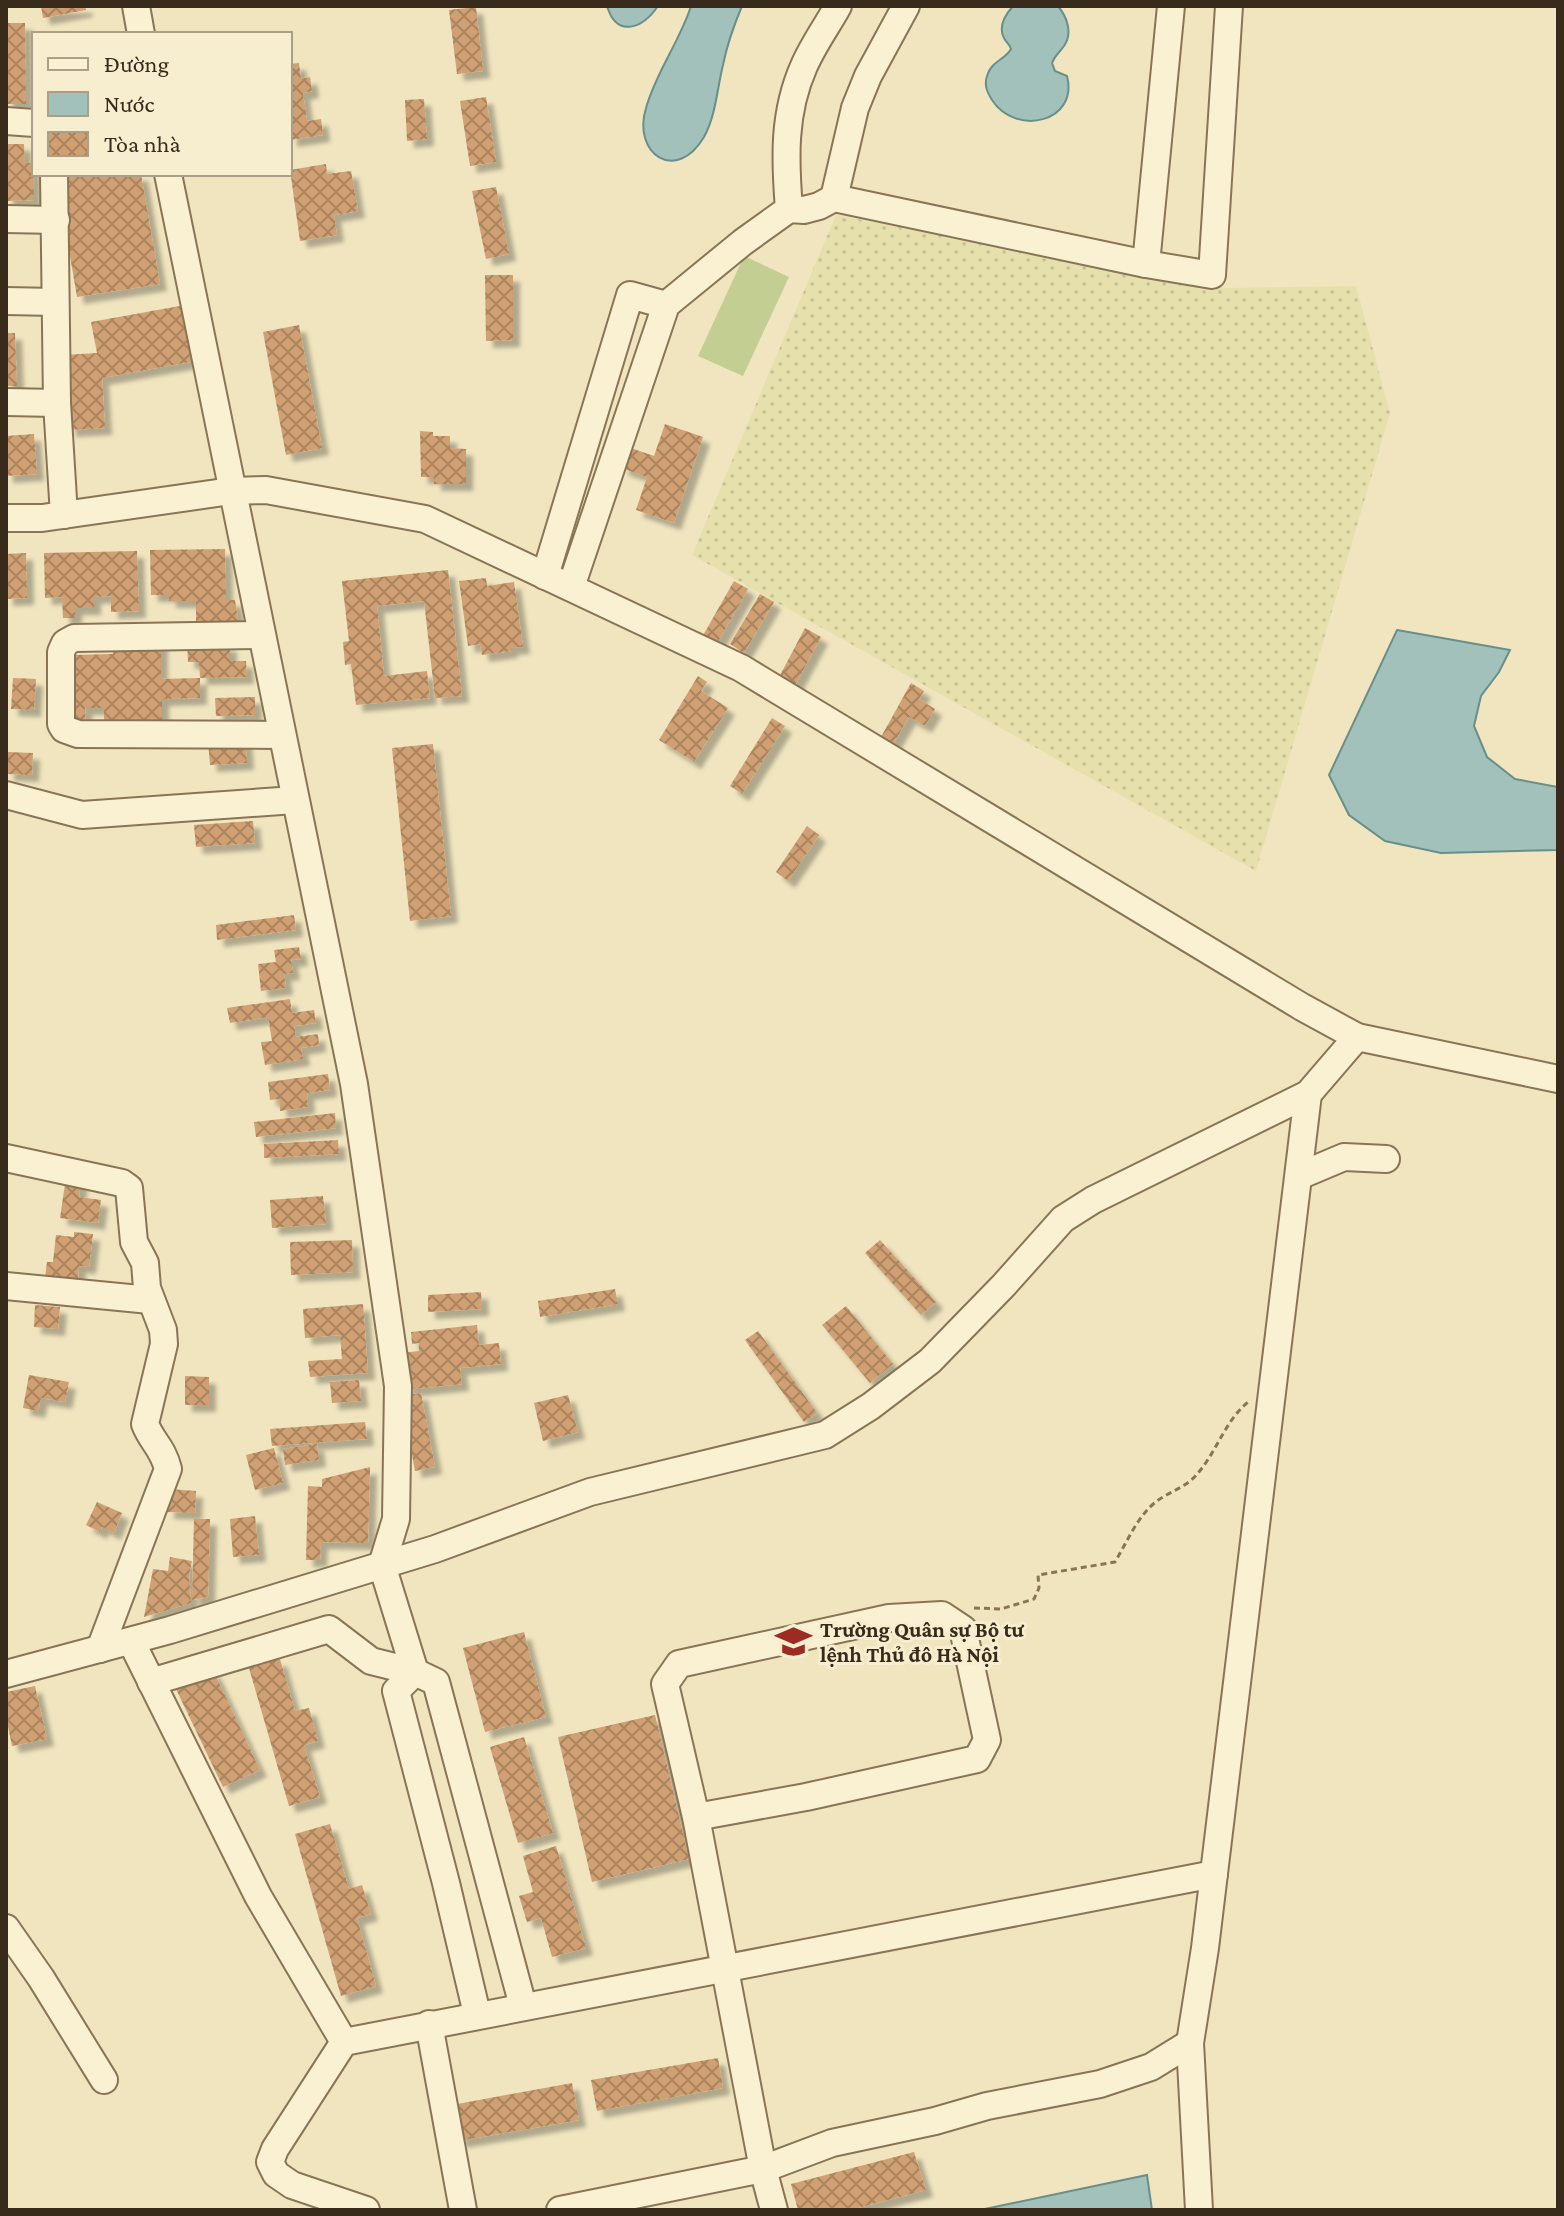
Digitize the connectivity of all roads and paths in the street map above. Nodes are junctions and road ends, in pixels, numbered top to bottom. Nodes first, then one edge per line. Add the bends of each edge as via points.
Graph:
1 (136, 6) edge
2 (838, 6) edge
3 (906, 6) edge
4 (1171, 6) edge
5 (1229, 6) edge
6 (141, 32) edge
7 (6, 121) edge
8 (32, 123) edge
9 (54, 176) edge
10 (168, 176) edge
11 (834, 198) junction
12 (789, 209) junction
13 (6, 219) edge
14 (56, 220) junction
15 (1146, 264) junction
16 (6, 301) edge
17 (55, 302) junction
18 (666, 305) junction
19 (606, 376) junction
20 (638, 387) junction
21 (6, 402) edge
22 (57, 403) junction
23 (581, 457) junction
24 (611, 468) junction
25 (231, 491) junction
26 (64, 515) junction
27 (6, 518) edge
28 (545, 576) junction
29 (571, 587) junction
30 (261, 635) junction
31 (282, 735) junction
32 (6, 795) edge
33 (295, 800) junction
34 (1357, 1037) junction
35 (1558, 1079) edge
36 (1308, 1094) junction
37 (6, 1158) edge
38 (1386, 1159) dead end
39 (1299, 1176) junction
40 (6, 1286) edge
41 (150, 1300) junction
42 (1275, 1379) junction
43 (382, 1565) junction
44 (942, 1615) junction
45 (131, 1641) junction
46 (100, 1649) junction
47 (415, 1672) junction
48 (6, 1674) edge
49 (151, 1682) junction
50 (696, 1817) junction
51 (486, 1871) junction
52 (1214, 1874) junction
53 (446, 1883) junction
54 (6, 1928) edge
55 (724, 1968) junction
56 (523, 2006) junction
57 (477, 2014) junction
58 (429, 2024) junction
59 (344, 2042) junction
60 (1190, 2043) junction
61 (104, 2080) dead end
62 (763, 2169) junction
63 (366, 2210) edge
64 (463, 2210) edge
65 (560, 2210) edge
66 (774, 2210) edge
67 (1199, 2210) edge

1 - 6 street
2 - 12 street via 804,65 790,108 785,153
3 - 11 street via 855,108
4 - 15 street
5 - 15 street via 1212,275
7 - 8 street
9 - 14 street
10 - 25 street
11 - 12 street via 804,210
11 - 15 street
12 - 18 street
13 - 14 street
14 - 17 street
16 - 17 street
17 - 22 street
18 - 19 street via 630,295
18 - 20 street
19 - 20 street
19 - 23 street
20 - 24 street
21 - 22 street
22 - 26 street
23 - 24 street
23 - 28 street
24 - 29 street
25 - 26 street
25 - 28 street via 266,490 425,519
25 - 30 street
26 - 27 street
28 - 29 street
29 - 34 street via 741,668
30 - 31 street
30 - 31 street via 74,638 61,652 61,724 78,734
31 - 33 street
32 - 33 street via 82,815
33 - 43 street via 354,1084 398,1386 396,1519
34 - 35 street
34 - 36 street
36 - 39 street
36 - 43 street via 1063,1219 930,1361 825,1435 590,1492
37 - 41 street via 129,1188 132,1232 145,1263
38 - 39 street via 1344,1157
39 - 42 street
40 - 41 street
41 - 46 street via 164,1344 145,1424 168,1469
42 - 44 path via 1235,1413 1198,1474 1144,1514 1115,1562 1038,1575 1034,1599 1001,1609
42 - 52 street
43 - 45 street
43 - 47 street
44 - 50 street via 889,1618 679,1664 665,1684
44 - 50 street via 963,1629 974,1673 987,1740 977,1759
45 - 46 street
45 - 49 street
46 - 48 street
47 - 49 street via 371,1661 329,1629
47 - 51 street via 436,1682
47 - 53 street via 396,1691
49 - 59 street via 258,1896
50 - 55 street
51 - 53 street
51 - 56 street
52 - 55 street
52 - 60 street
53 - 57 street
54 - 61 street
55 - 56 street
55 - 62 street
56 - 57 street
57 - 58 street
58 - 59 street
58 - 64 street
59 - 63 street via 270,2162 292,2185
60 - 62 street via 1151,2067 1100,2084 832,2143
60 - 67 street
62 - 65 street
62 - 66 street

